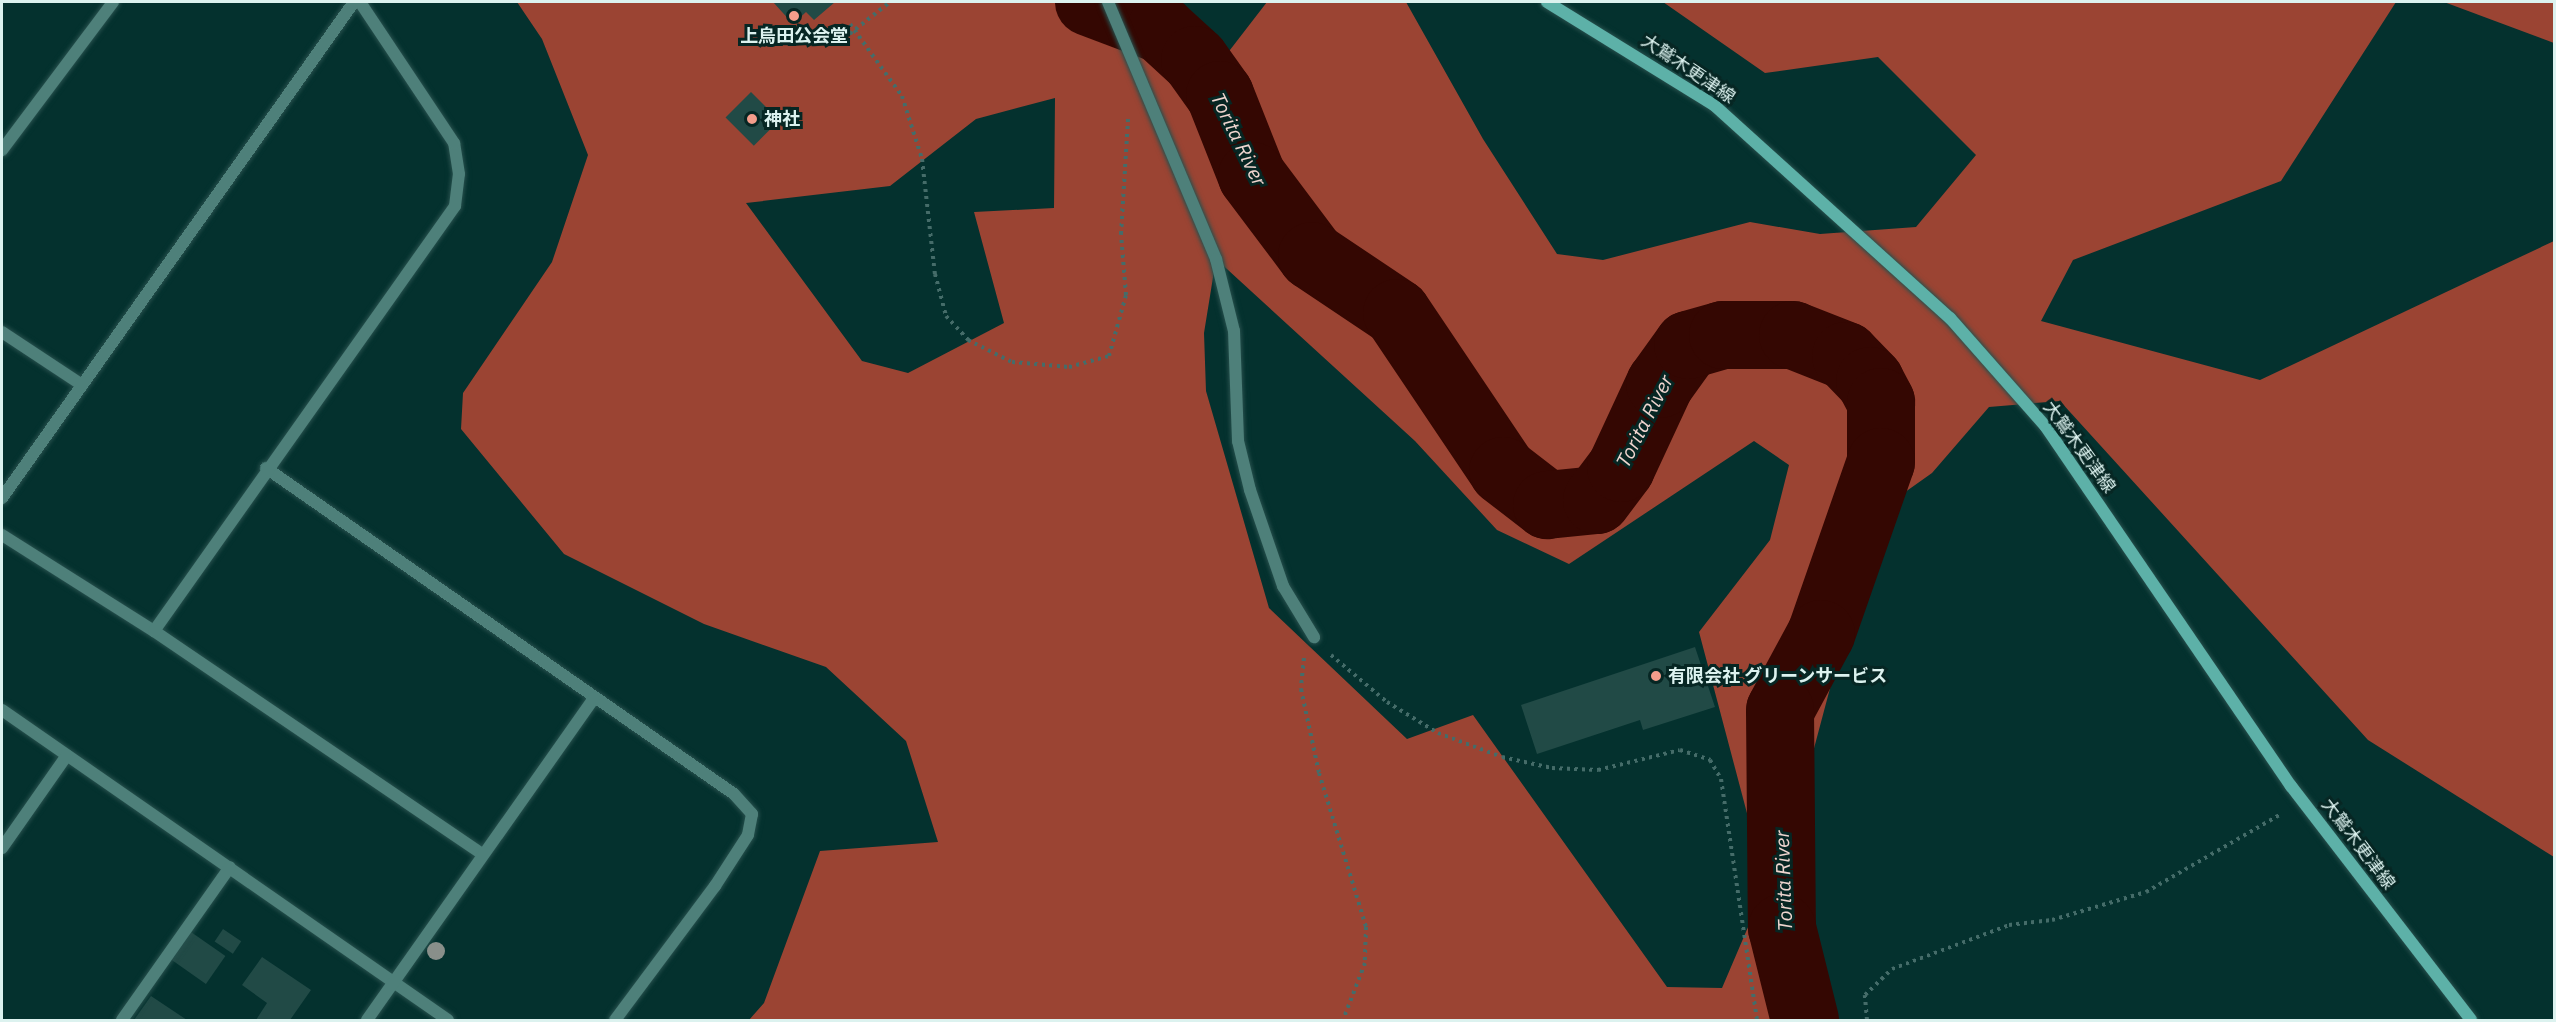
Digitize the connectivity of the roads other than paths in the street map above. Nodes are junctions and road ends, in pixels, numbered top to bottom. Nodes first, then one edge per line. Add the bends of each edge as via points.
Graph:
1 (112, 2) edge
2 (354, 2) edge
3 (360, 2) edge
4 (1108, 2) edge
5 (1547, 2) edge
6 (2, 150) edge
7 (2, 333) edge
8 (82, 385) junction
9 (266, 468) junction
10 (2, 498) edge
11 (2, 535) edge
12 (154, 631) junction
13 (1314, 637) road end
14 (594, 698) junction
15 (2, 710) edge
16 (67, 755) junction
17 (2, 848) edge
18 (483, 854) junction
19 (230, 867) junction
20 (392, 982) junction
21 (122, 1020) edge
22 (367, 1020) edge
23 (448, 1020) edge
24 (616, 1020) edge
25 (2470, 1020) edge

1 - 6 street
2 - 8 street
3 - 9 street via 454,143 459,174 455,206
4 - 13 street via 1216,259 1234,332 1238,441 1250,490 1283,586
5 - 25 main road, 大鷲木更津線 via 1714,105 1950,318 2046,428 2302,801
7 - 8 street
8 - 10 street
9 - 12 street
9 - 14 street
11 - 12 street
12 - 18 street
14 - 18 street
14 - 24 street via 734,794 752,814 748,835 715,886
15 - 16 street
16 - 17 street
16 - 19 street
18 - 20 street
19 - 20 street
19 - 21 street
20 - 22 street
20 - 23 street

